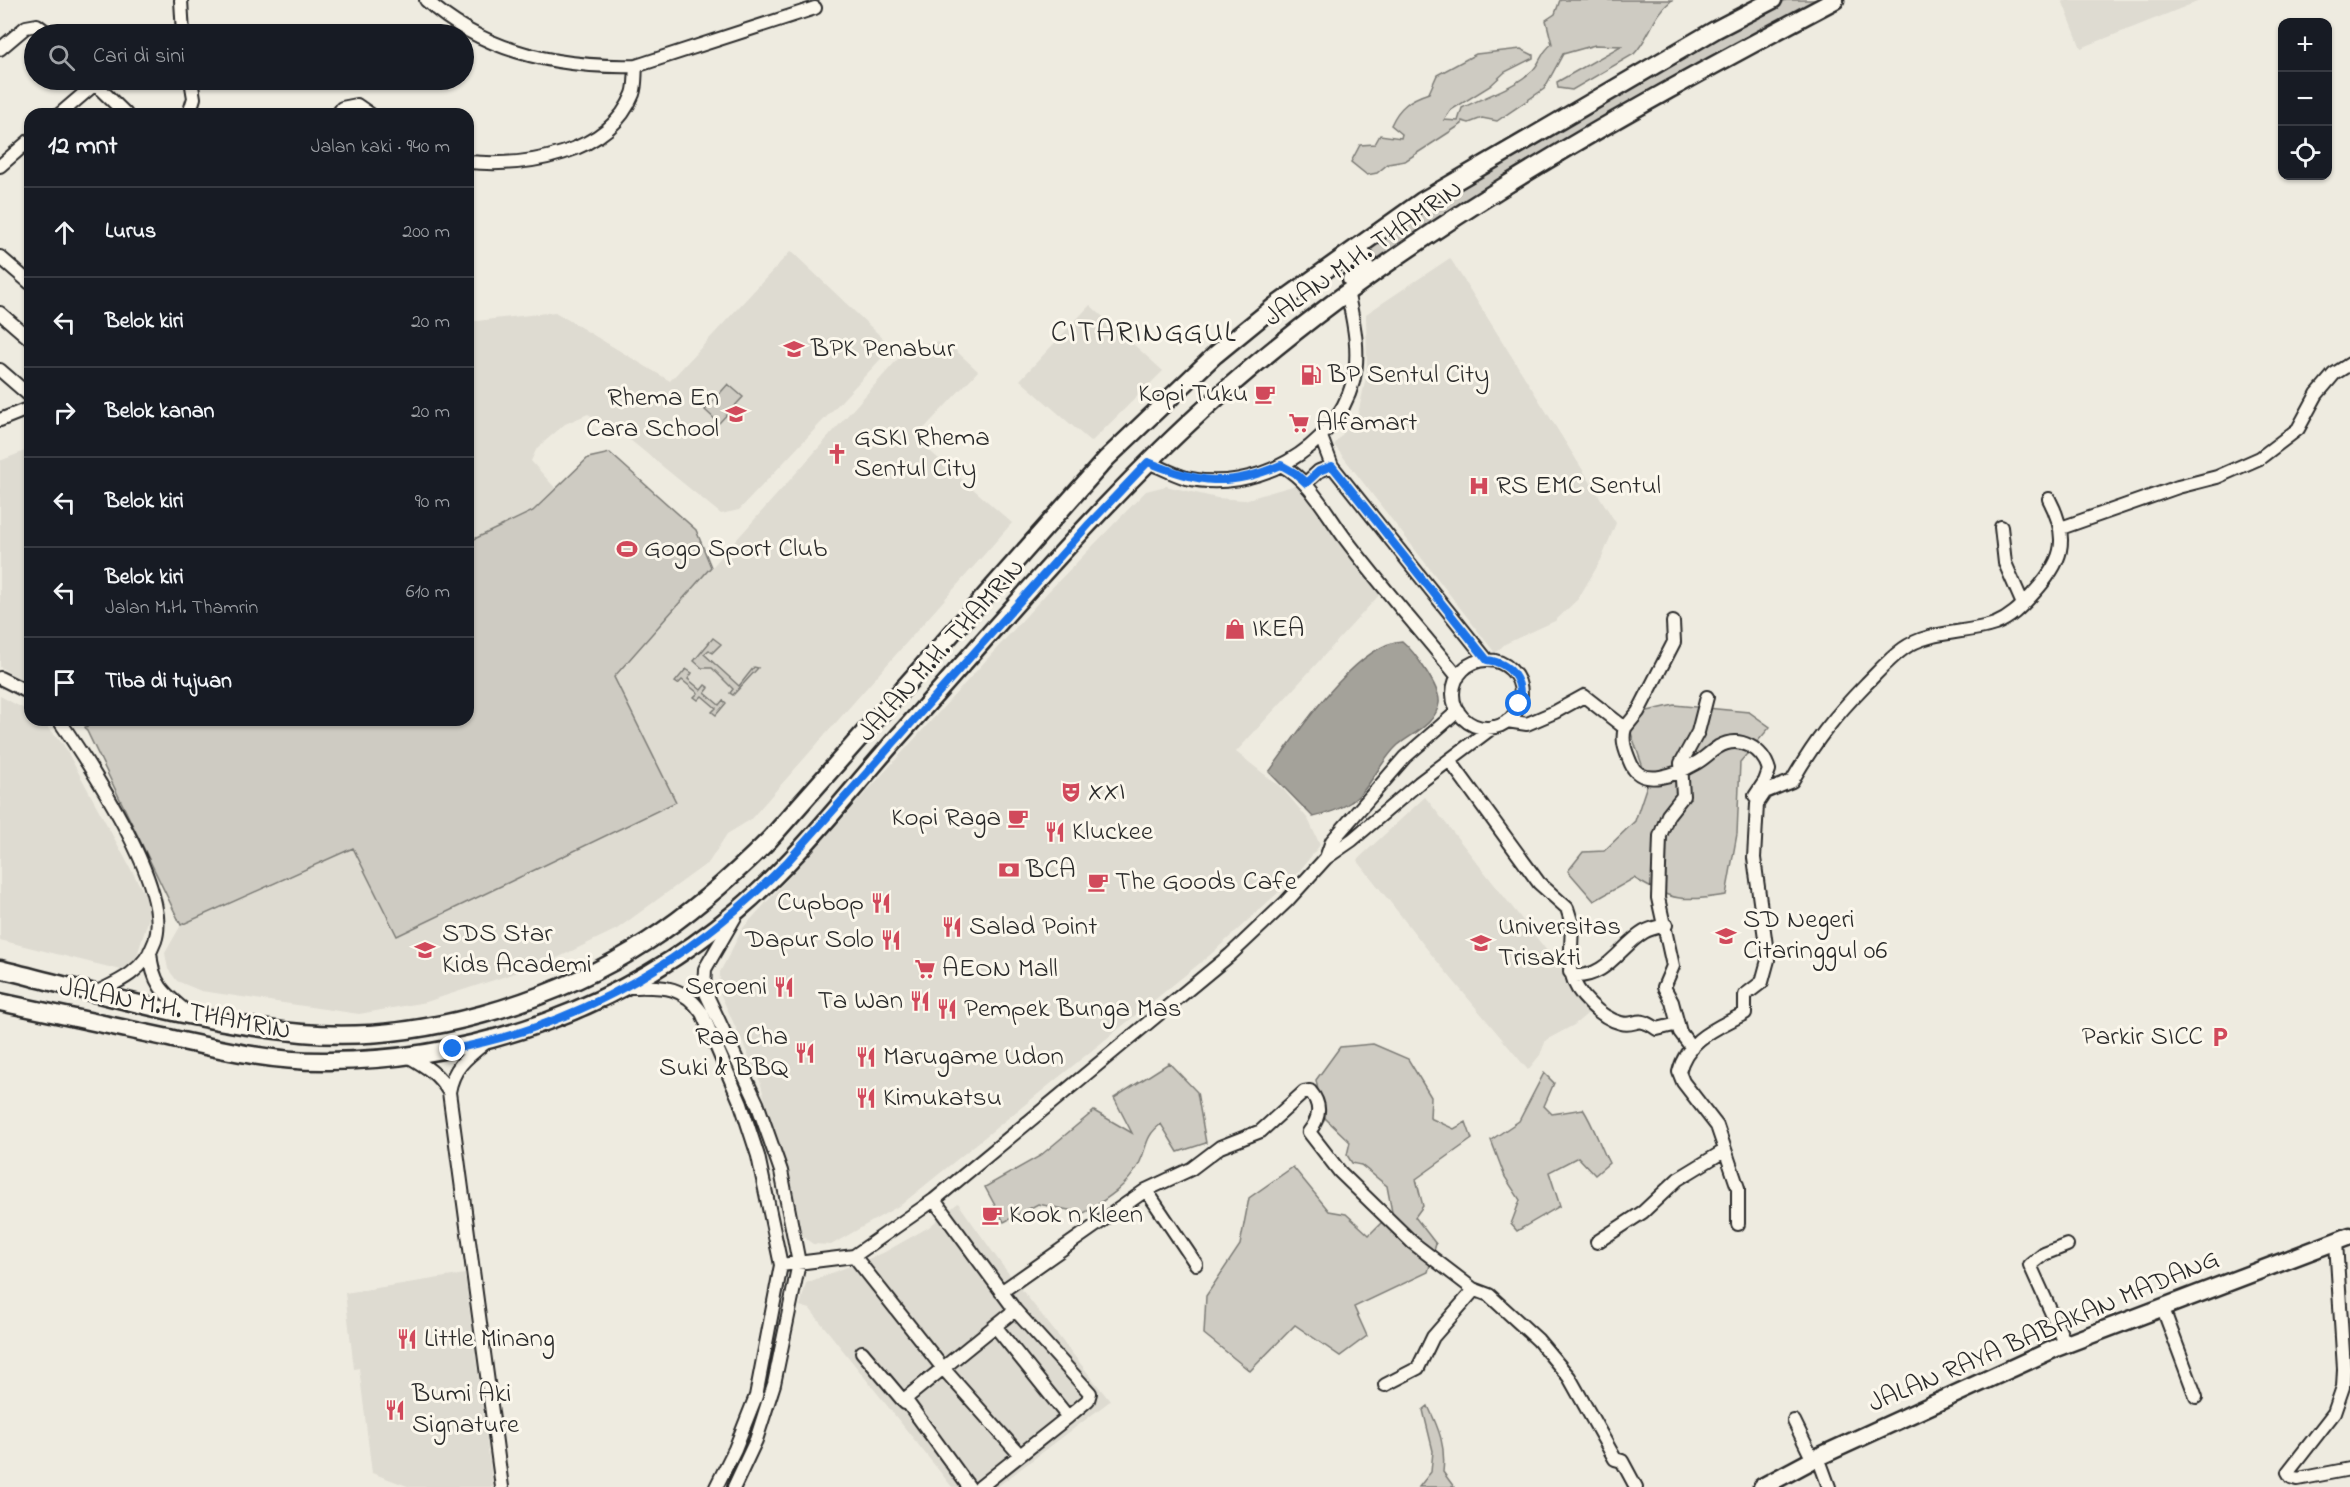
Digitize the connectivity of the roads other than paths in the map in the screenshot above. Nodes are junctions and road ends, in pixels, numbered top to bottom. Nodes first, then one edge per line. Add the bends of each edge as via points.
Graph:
1 (181, 0) edge
2 (426, 0) edge
3 (1773, 0) edge
4 (1835, 0) edge
5 (815, 8) dead end
6 (182, 24) edge
7 (458, 24) edge
8 (24, 29) edge
9 (474, 33) edge
10 (0, 49) edge
11 (636, 66) junction
12 (85, 90) edge
13 (101, 90) edge
14 (193, 90) edge
15 (66, 108) edge
16 (120, 108) edge
17 (191, 108) edge
18 (342, 108) edge
19 (361, 108) edge
20 (24, 145) edge
21 (474, 162) edge
22 (0, 166) edge
23 (0, 257) edge
24 (1326, 268) junction
25 (24, 279) edge
26 (1347, 291) junction
27 (1323, 308) junction
28 (0, 313) edge
29 (24, 334) edge
30 (2350, 364) edge
31 (0, 369) edge
32 (24, 391) edge
33 (24, 410) edge
34 (0, 420) edge
35 (1321, 436) junction
36 (1148, 462) junction
37 (1281, 465) junction
38 (1332, 466) junction
39 (1306, 483) junction
40 (2049, 499) dead end
41 (2001, 527) dead end
42 (2061, 528) junction
43 (2024, 604) junction
44 (1673, 622) dead end
45 (1487, 660) junction
46 (1458, 677) junction
47 (0, 678) edge
48 (24, 690) edge
49 (1707, 697) dead end
50 (1458, 711) junction
51 (1507, 721) junction
52 (63, 726) edge
53 (1493, 727) junction
54 (1625, 728) junction
55 (1450, 761) junction
56 (1679, 769) junction
57 (1755, 820) junction
58 (1326, 858) junction
59 (741, 908) junction
60 (671, 925) junction
61 (1666, 925) junction
62 (648, 941) junction
63 (693, 946) junction
64 (150, 951) junction
65 (664, 964) junction
66 (0, 969) edge
67 (1572, 975) junction
68 (626, 987) junction
69 (95, 993) junction
70 (0, 1002) edge
71 (193, 1016) junction
72 (1678, 1024) junction
73 (374, 1035) junction
74 (485, 1043) junction
75 (1692, 1048) junction
76 (406, 1055) junction
77 (375, 1058) junction
78 (449, 1092) junction
79 (1724, 1151) junction
80 (780, 1171) junction
81 (762, 1176) junction
82 (1146, 1190) junction
83 (934, 1200) junction
84 (1738, 1224) dead end
85 (2343, 1239) edge
86 (1597, 1242) dead end
87 (2067, 1245) dead end
88 (854, 1256) junction
89 (799, 1263) junction
90 (1196, 1264) dead end
91 (781, 1265) junction
92 (1474, 1290) junction
93 (1001, 1292) junction
94 (2162, 1306) junction
95 (1015, 1310) junction
96 (995, 1326) junction
97 (2066, 1345) junction
98 (862, 1352) dead end
99 (942, 1367) junction
100 (1385, 1385) dead end
101 (2196, 1397) dead end
102 (905, 1403) junction
103 (1068, 1417) junction
104 (1794, 1421) dead end
105 (1020, 1455) junction
106 (1815, 1459) junction
107 (2350, 1469) edge
108 (1767, 1486) edge
109 (502, 1487) edge
110 (716, 1487) edge
111 (734, 1487) edge
112 (969, 1487) edge
113 (980, 1487) edge
114 (1636, 1487) edge
115 (1829, 1487) edge

1 - 6 street
2 - 7 street
3 - 24 main road, JALAN M.H. THAMRIN via 1422,201
4 - 26 main road, JALAN M.H. THAMRIN via 1725,58 1548,161 1448,222
5 - 11 street
8 - 10 street
9 - 11 street via 521,55 573,63
11 - 21 street via 634,91 627,107 600,136 531,161
12 - 15 street
13 - 16 street
14 - 17 street
18 - 19 street
20 - 22 street
23 - 25 street
24 - 27 main road via 1357,255 1366,260 1365,266 1333,293
24 - 60 main road, JALAN M.H. THAMRIN via 1215,355 1106,459 770,839 711,896
26 - 27 main road, JALAN M.H. THAMRIN
26 - 35 street via 1355,331 1353,381 1338,413
27 - 36 main road, JALAN M.H. THAMRIN via 1245,372
28 - 29 street
30 - 42 street via 2334,374 2317,394 2298,429 2260,458 2217,477
31 - 32 street
33 - 34 street
35 - 37 street
35 - 38 street
36 - 37 street via 1185,477 1229,481
36 - 59 main road, JALAN M.H. THAMRIN via 788,861
37 - 39 street
38 - 39 street
38 - 45 street
39 - 46 street via 1344,537
40 - 42 street
41 - 43 street via 2005,563
42 - 43 street via 2055,568
43 - 57 street via 1995,624 1926,639 1903,649 1828,724 1792,782 1762,796
44 - 54 street via 1674,642 1638,712
45 - 46 street via 1473,663
45 - 51 street via 1507,666 1519,683 1519,704
46 - 50 street via 1454,690
47 - 48 street
49 - 56 street via 1698,732
50 - 53 street via 1473,724
50 - 58 street via 1398,765 1332,841
51 - 53 street
51 - 54 street via 1527,724 1584,696
52 - 64 street via 98,780 146,870 159,916
53 - 55 street
54 - 56 street via 1627,755 1637,774 1654,779
55 - 58 street
55 - 67 street via 1539,883 1567,908 1572,924
56 - 57 street via 1726,744 1744,744 1758,750 1769,770 1752,802
56 - 61 street via 1683,796 1668,815 1660,836 1658,898
57 - 75 street via 1754,858 1767,942 1766,974 1762,982 1744,995 1745,1013 1709,1030
58 - 83 street via 1230,955
59 - 63 main road, JALAN M.H. THAMRIN
59 - 80 street via 711,955 705,969 704,989 751,1086
60 - 62 main road, JALAN M.H. THAMRIN
60 - 63 main road via 671,936 677,944
61 - 67 street via 1641,933 1606,965 1582,976
61 - 72 street via 1673,966 1664,987
62 - 65 main road via 658,944
62 - 73 main road, JALAN M.H. THAMRIN via 613,962 533,997 425,1028
63 - 65 main road, JALAN M.H. THAMRIN
64 - 69 street via 127,978
64 - 71 street via 151,972 159,987
65 - 68 main road, JALAN M.H. THAMRIN
66 - 69 main road, JALAN M.H. THAMRIN
67 - 72 street via 1580,994 1618,1022 1636,1020 1657,1029
68 - 74 main road, JALAN M.H. THAMRIN via 542,1024
68 - 81 street via 666,987 693,1000 741,1104
69 - 71 main road, JALAN M.H. THAMRIN
70 - 77 main road, JALAN M.H. THAMRIN via 264,1059
71 - 73 main road, JALAN M.H. THAMRIN via 303,1033
72 - 75 street
73 - 77 main road
74 - 76 main road, JALAN M.H. THAMRIN
74 - 78 street via 462,1061 452,1077
75 - 79 street via 1679,1072 1717,1126
76 - 77 main road, JALAN M.H. THAMRIN
76 - 78 street via 432,1069
78 - 109 street
79 - 84 street via 1738,1188
79 - 86 street via 1678,1179 1643,1212
80 - 81 street
80 - 89 street
81 - 91 street
82 - 90 street
82 - 92 street via 1191,1169 1220,1147 1261,1131 1304,1092 1310,1091 1319,1110 1318,1121 1309,1132 1324,1154 1413,1243
82 - 93 street
83 - 88 street
83 - 93 street
85 - 94 main road, JALAN RAYA BABAKAN MADANG
85 - 107 street via 2343,1387 2334,1413 2288,1472 2298,1479
87 - 97 street via 2044,1254 2030,1265
88 - 89 street
88 - 99 street
89 - 91 street
89 - 111 street via 774,1384 756,1440
91 - 110 street via 756,1396
92 - 100 street via 1433,1337 1418,1368
92 - 114 street via 1488,1295 1526,1328 1569,1377 1615,1459 1622,1461
93 - 95 street
94 - 97 main road, JALAN RAYA BABAKAN MADANG
94 - 101 street
95 - 96 street
95 - 103 street via 1090,1393 1088,1400
96 - 99 street
96 - 103 street
97 - 106 main road, JALAN RAYA BABAKAN MADANG
98 - 102 street
99 - 102 street via 907,1396
99 - 105 street
102 - 112 street
103 - 105 street
104 - 106 street
105 - 113 street
106 - 108 main road, JALAN RAYA BABAKAN MADANG
106 - 115 street

